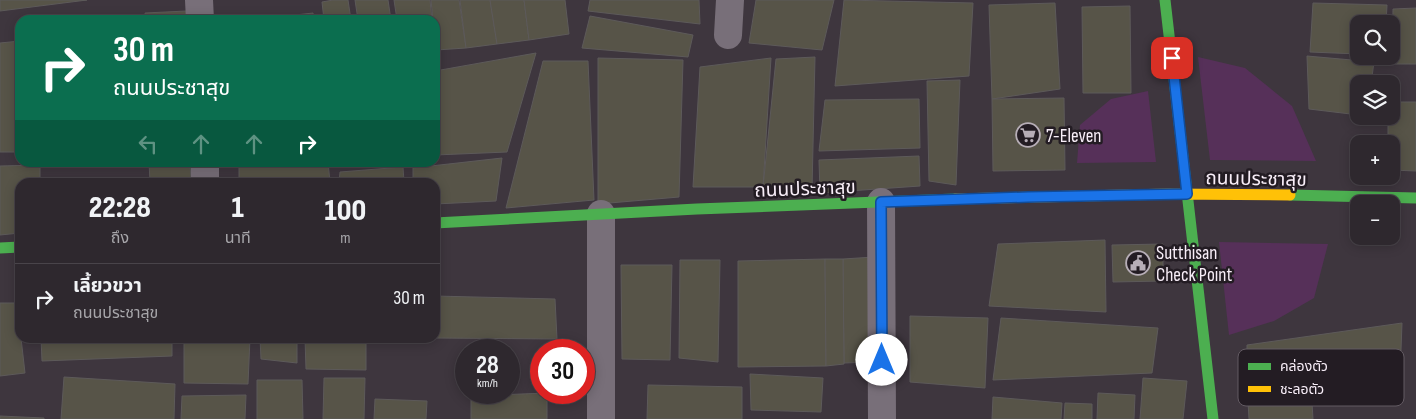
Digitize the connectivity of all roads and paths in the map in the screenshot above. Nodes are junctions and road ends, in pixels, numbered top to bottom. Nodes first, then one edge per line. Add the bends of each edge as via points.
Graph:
1 (200, 0) edge
2 (730, 0) edge
3 (1165, 0) edge
4 (200, 15) edge
5 (728, 35) dead end
6 (1187, 194) junction
7 (1416, 198) edge
8 (881, 202) junction
9 (601, 214) junction
10 (440, 223) edge
11 (15, 247) edge
12 (0, 248) edge
13 (601, 419) edge
14 (882, 419) edge
15 (1213, 419) edge

1 - 4 street
2 - 5 street
3 - 6 street
6 - 7 street, ถนนประชาสุข
6 - 8 street, ถนนประชาสุข
6 - 15 street
8 - 9 street, ถนนประชาสุข
8 - 14 street
9 - 10 street, ถนนประชาสุข
9 - 13 street
11 - 12 street

